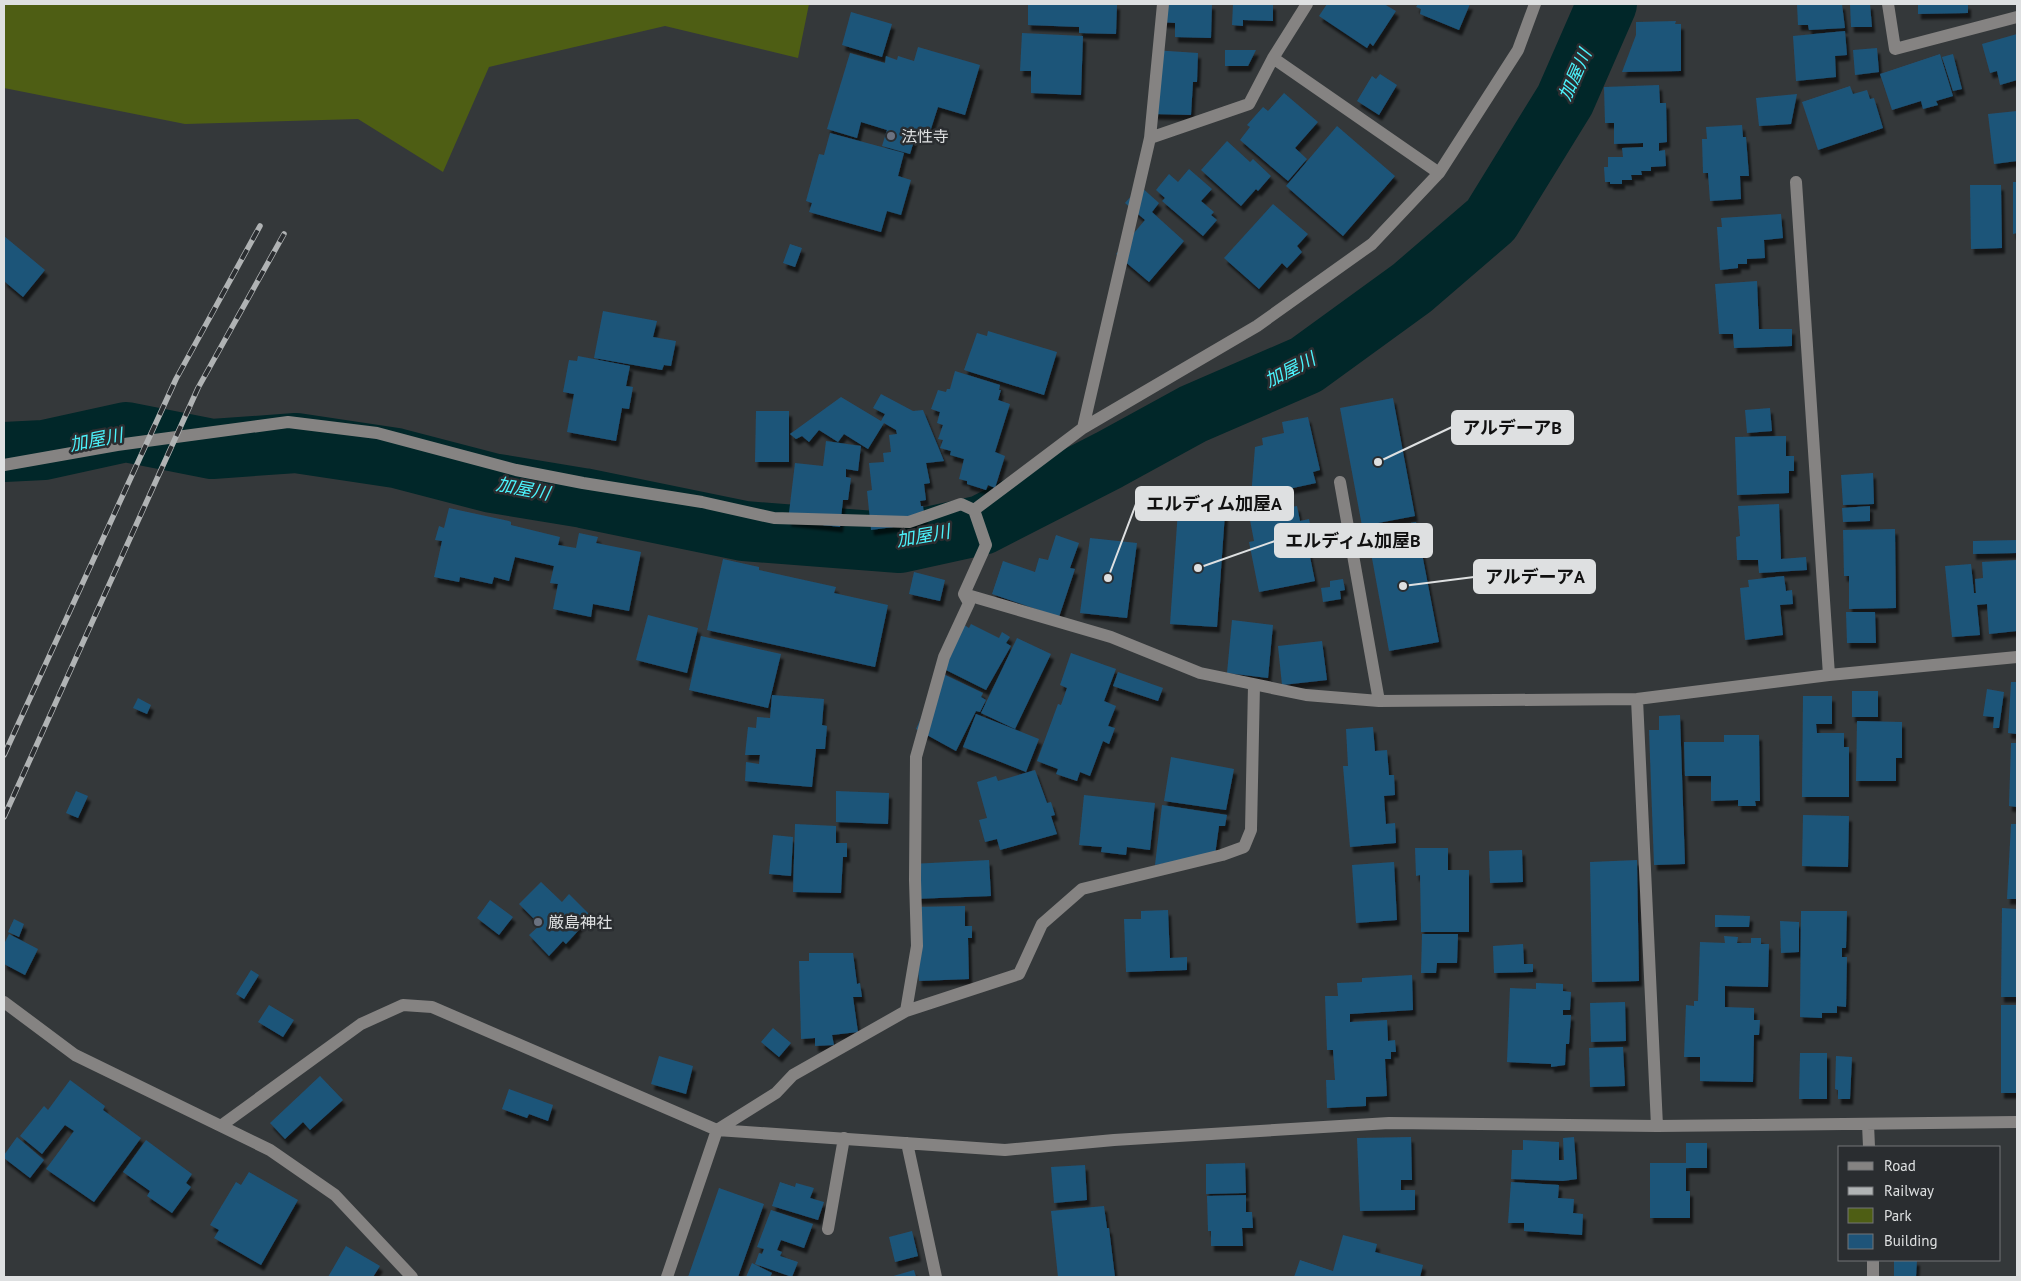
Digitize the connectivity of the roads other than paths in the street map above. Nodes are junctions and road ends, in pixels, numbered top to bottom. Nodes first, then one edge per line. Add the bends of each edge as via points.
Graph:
1 (1163, 4) edge
2 (1307, 4) edge
3 (1535, 4) edge
4 (1888, 4) edge
5 (2017, 17) edge
6 (1273, 58) junction
7 (1150, 138) junction
8 (1439, 174) junction
9 (1796, 182) dead end
10 (1083, 428) junction
11 (4, 465) edge
12 (1340, 482) dead end
13 (974, 510) junction
14 (964, 594) junction
15 (2017, 657) edge
16 (1829, 675) junction
17 (1254, 685) junction
18 (1636, 699) junction
19 (1379, 701) junction
20 (4, 1002) edge
21 (906, 1011) junction
22 (2017, 1122) edge
23 (1868, 1124) junction
24 (222, 1125) junction
25 (1657, 1126) junction
26 (717, 1130) junction
27 (844, 1138) junction
28 (907, 1143) junction
29 (1869, 1146) edge
30 (828, 1228) dead end
31 (1872, 1261) edge
32 (412, 1277) edge
33 (667, 1277) edge
34 (936, 1277) edge
35 (1873, 1277) edge

1 - 7 street
2 - 6 street
3 - 8 street via 1518,50
4 - 5 street via 1895,49
6 - 7 street via 1249,104
6 - 8 street
7 - 10 street
8 - 10 street via 1372,244 1257,326
9 - 16 street
10 - 13 street
11 - 13 street via 117,445 288,422 376,433 516,470 702,502 774,518 909,522 962,504
12 - 19 street
13 - 14 street via 986,545
14 - 17 street via 1111,637 1200,673
14 - 21 street via 969,603 944,656 916,756 917,946
15 - 16 street
16 - 18 street
17 - 19 street via 1306,695
17 - 21 street via 1251,830 1244,847 1082,888 1042,924 1019,974
18 - 19 street
18 - 25 street
20 - 24 street via 75,1054
21 - 26 street via 793,1075 776,1093
22 - 23 street
23 - 25 street
23 - 29 street
24 - 26 street via 362,1024 403,1005 432,1007
24 - 32 street via 270,1150 335,1195
25 - 28 street via 1389,1123 1005,1150
26 - 27 street
26 - 33 street
27 - 28 street
27 - 30 street
28 - 34 street
31 - 35 street

